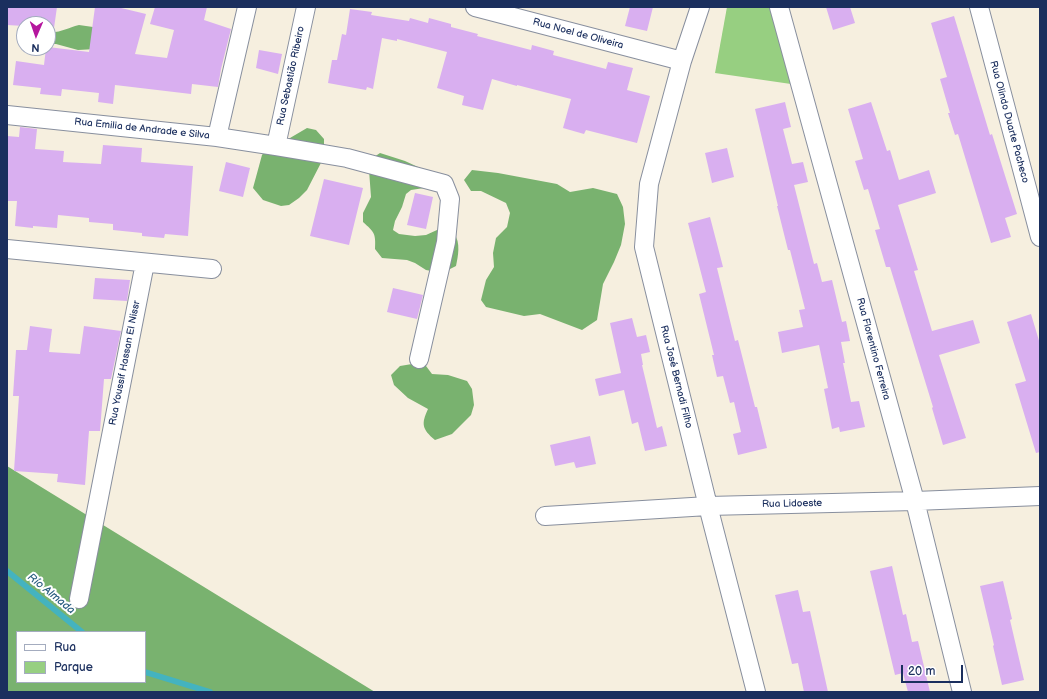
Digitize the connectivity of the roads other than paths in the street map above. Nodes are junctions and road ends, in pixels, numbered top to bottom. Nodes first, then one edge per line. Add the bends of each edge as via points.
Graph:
1 (247, 7) edge
2 (306, 7) edge
3 (475, 7) edge
4 (700, 7) edge
5 (779, 7) edge
6 (979, 7) edge
7 (682, 61) junction
8 (7, 115) edge
9 (217, 137) junction
10 (276, 146) junction
11 (1040, 237) edge
12 (7, 249) edge
13 (145, 263) junction
14 (212, 269) dead end
15 (419, 359) dead end
16 (1040, 496) edge
17 (915, 501) junction
18 (708, 506) junction
19 (545, 516) dead end
20 (79, 599) dead end
21 (756, 692) edge
22 (962, 692) edge

1 - 9 street
2 - 10 street, Rua Sebastião Ribeiro
3 - 7 street, Rua Noel de Oliveira
4 - 7 street, Rua José Bernadi Filho
5 - 17 street, Rua Florentino Ferreira
6 - 11 street, Rua Olindo Duarte Pacheco
7 - 18 street, Rua José Bernadi Filho via 649,184 644,247
8 - 9 street, Rua Emilia de Andrade e Silva
9 - 10 street, Rua Emilia de Andrade e Silva
10 - 15 street, Rua Emilia de Andrade e Silva via 347,158 444,184 450,199 446,242
12 - 13 street
13 - 14 street
13 - 20 street, Rua Youssif Hassan El Nissr
16 - 17 street, Rua Lidoeste
17 - 18 street, Rua Lidoeste
17 - 22 street, Rua Florentino Ferreira
18 - 19 street, Rua Lidoeste
18 - 21 street, Rua José Bernadi Filho

